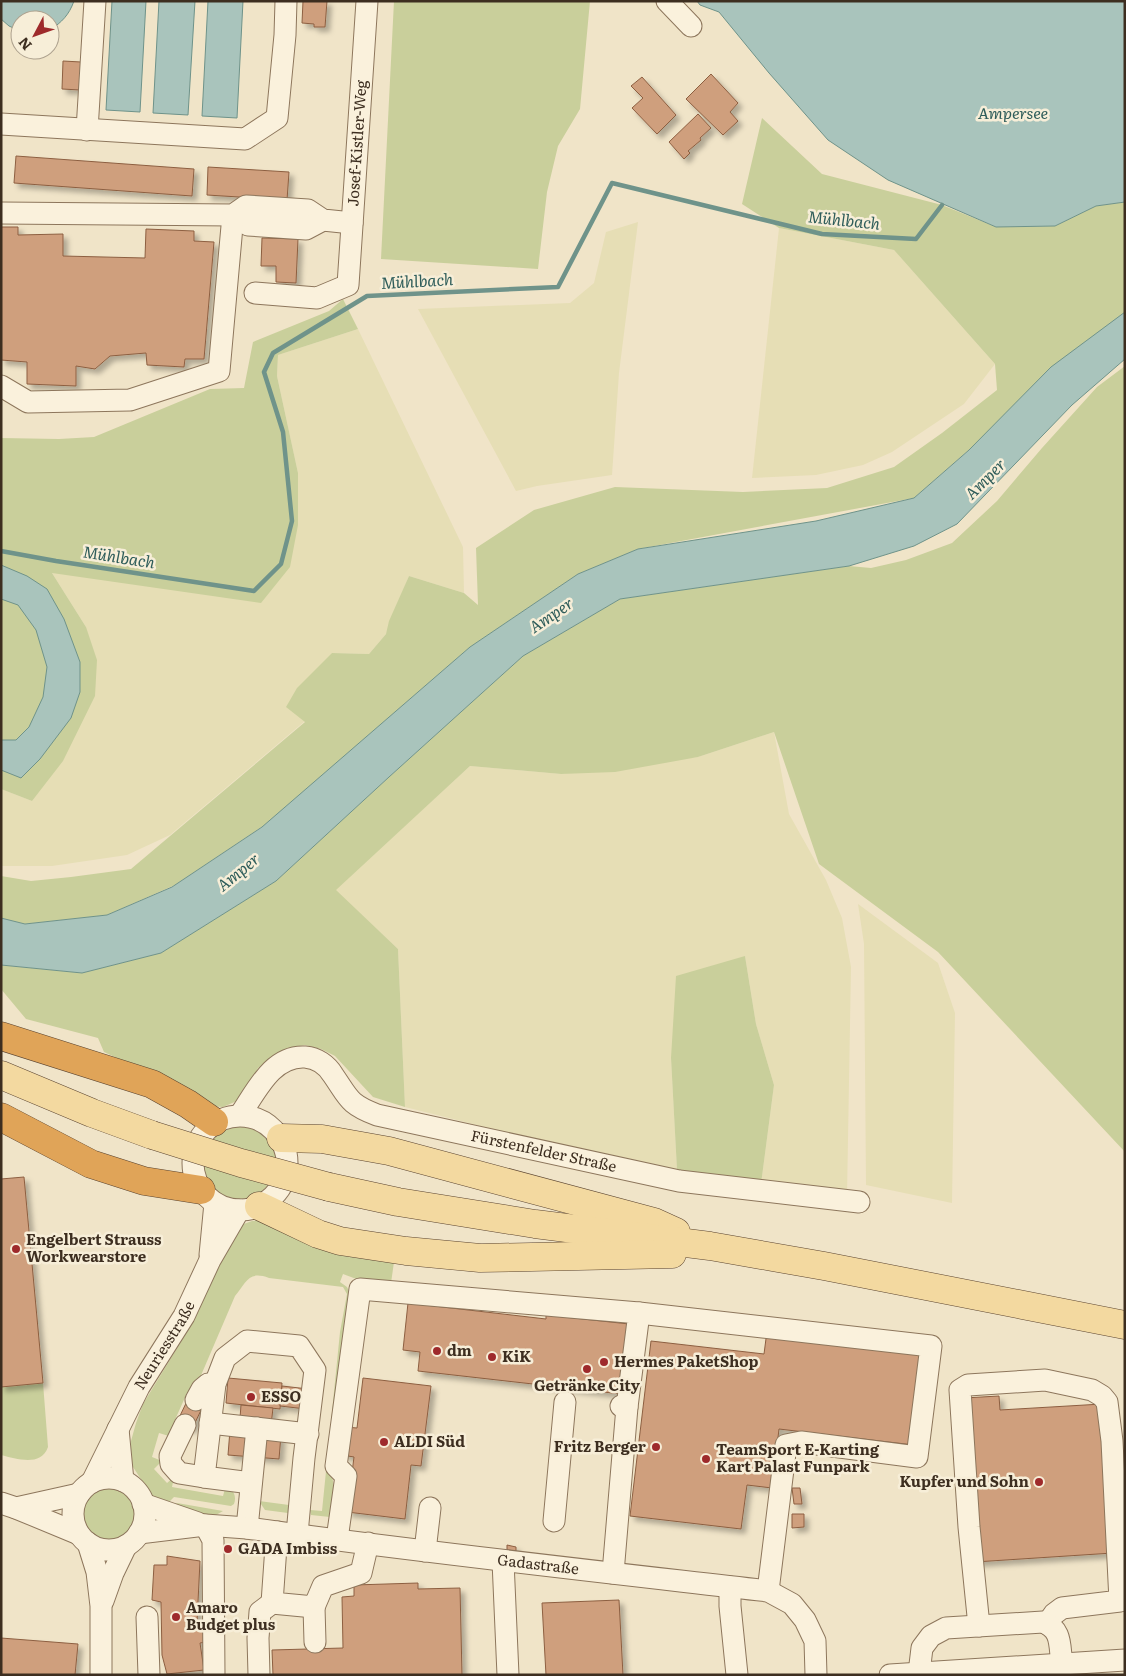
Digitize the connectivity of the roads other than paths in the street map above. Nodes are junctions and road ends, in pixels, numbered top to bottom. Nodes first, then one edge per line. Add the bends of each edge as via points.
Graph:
1 (95, 1) edge
2 (286, 1) edge
3 (367, 1) edge
4 (667, 1) edge
5 (691, 26) dead end
6 (1, 124) edge
7 (87, 130) junction
8 (1, 213) edge
9 (233, 215) junction
10 (352, 223) junction
11 (255, 293) dead end
12 (1, 386) edge
13 (1, 1036) edge
14 (1, 1075) edge
15 (261, 1084) junction
16 (240, 1115) junction
17 (1, 1118) edge
18 (261, 1120) junction
19 (214, 1122) junction
20 (281, 1138) junction
21 (208, 1197) junction
22 (859, 1202) dead end
23 (249, 1208) junction
24 (710, 1246) junction
25 (210, 1260) junction
26 (639, 1313) junction
27 (1117, 1324) edge
28 (215, 1384) junction
29 (196, 1400) dead end
30 (565, 1402) dead end
31 (210, 1423) junction
32 (185, 1425) dead end
33 (257, 1428) junction
34 (118, 1429) junction
35 (308, 1434) junction
36 (204, 1477) junction
37 (123, 1481) junction
38 (251, 1483) junction
39 (86, 1488) junction
40 (143, 1504) junction
41 (9, 1505) edge
42 (430, 1508) dead end
43 (554, 1521) dead end
44 (205, 1525) junction
45 (247, 1528) junction
46 (287, 1533) junction
47 (83, 1538) junction
48 (133, 1539) junction
49 (337, 1539) junction
50 (368, 1543) junction
51 (425, 1551) junction
52 (503, 1562) junction
53 (613, 1573) junction
54 (730, 1587) junction
55 (768, 1592) junction
56 (272, 1603) junction
57 (101, 1606) junction
58 (314, 1607) junction
59 (147, 1617) dead end
60 (1048, 1624) junction
61 (980, 1626) junction
62 (316, 1642) dead end
63 (1125, 1660) edge
64 (1062, 1664) junction
65 (907, 1674) edge
66 (102, 1675) edge
67 (149, 1675) edge
68 (214, 1675) edge
69 (259, 1675) edge
70 (508, 1675) edge
71 (737, 1675) edge
72 (816, 1675) edge

1 - 7 street
2 - 7 street via 277,118 245,139
3 - 10 street, Josef-Kistler-Weg
4 - 5 street
6 - 7 street
8 - 9 street
9 - 10 street via 246,206 308,210 323,220
9 - 12 street via 220,372 130,400 28,402
10 - 11 street, Josef-Kistler-Weg via 348,286 317,298
13 - 19 highway via 152,1084
14 - 24 main road, bridge via 152,1135 329,1187 525,1223
15 - 16 street, Fürstenfelder Straße
15 - 18 street
15 - 22 street, Fürstenfelder Straße via 275,1066 288,1059 313,1058 325,1065 350,1100 377,1114 679,1181
16 - 18 street
16 - 19 street
17 - 21 highway via 92,1164
18 - 20 street
19 - 21 street via 202,1133 192,1161 194,1176
20 - 23 street via 287,1169 282,1185 272,1197
20 - 24 main road via 322,1138 389,1151 654,1222
21 - 23 street via 227,1208
21 - 25 street, Neuriesstraße
23 - 24 main road via 340,1241 480,1258 666,1256
23 - 25 street, Neuriesstraße
24 - 27 main road
25 - 34 street, Neuriesstraße via 184,1316
26 - 49 street via 360,1289 336,1466 346,1476
26 - 53 street via 624,1407
26 - 55 street via 930,1346 917,1457 801,1442 786,1446
28 - 29 street via 208,1384 202,1389
28 - 31 street
28 - 35 street via 224,1358 247,1341 299,1346 315,1370
30 - 43 street
31 - 33 street
31 - 36 street
32 - 36 street via 170,1456 170,1464 179,1473
33 - 35 street
33 - 38 street
34 - 37 street
34 - 39 street, Neuriesstraße
35 - 46 street
36 - 38 street
37 - 39 street via 108,1478
37 - 40 street via 139,1495
38 - 45 street
39 - 41 street
39 - 47 street via 75,1503 73,1514
40 - 44 street, Gadastraße
40 - 48 street via 145,1516
41 - 47 street
42 - 51 street
44 - 45 street, Gadastraße
44 - 48 street, Gadastraße
44 - 68 street via 213,1540
45 - 46 street, Gadastraße
46 - 49 street, Gadastraße
46 - 56 street
47 - 48 street via 97,1548 107,1550 117,1549
47 - 57 street via 97,1572
48 - 57 street via 113,1573
49 - 50 street, Gadastraße
50 - 51 street, Gadastraße
50 - 58 street via 361,1573 323,1586
51 - 52 street, Gadastraße
52 - 53 street, Gadastraße
52 - 70 street
53 - 54 street, Gadastraße via 680,1590
54 - 55 street, Gadastraße
54 - 71 street
55 - 72 street, Gadastraße via 792,1604 805,1620 815,1641
56 - 58 street
56 - 69 street via 260,1612
57 - 66 street
58 - 62 street
59 - 67 street
60 - 61 street
60 - 61 street via 1062,1608 1120,1601 1112,1441 1106,1402 1092,1390 1045,1380 968,1385 960,1390
60 - 64 street via 1058,1633
61 - 65 street via 946,1628 931,1636
63 - 64 street
64 - 65 street

